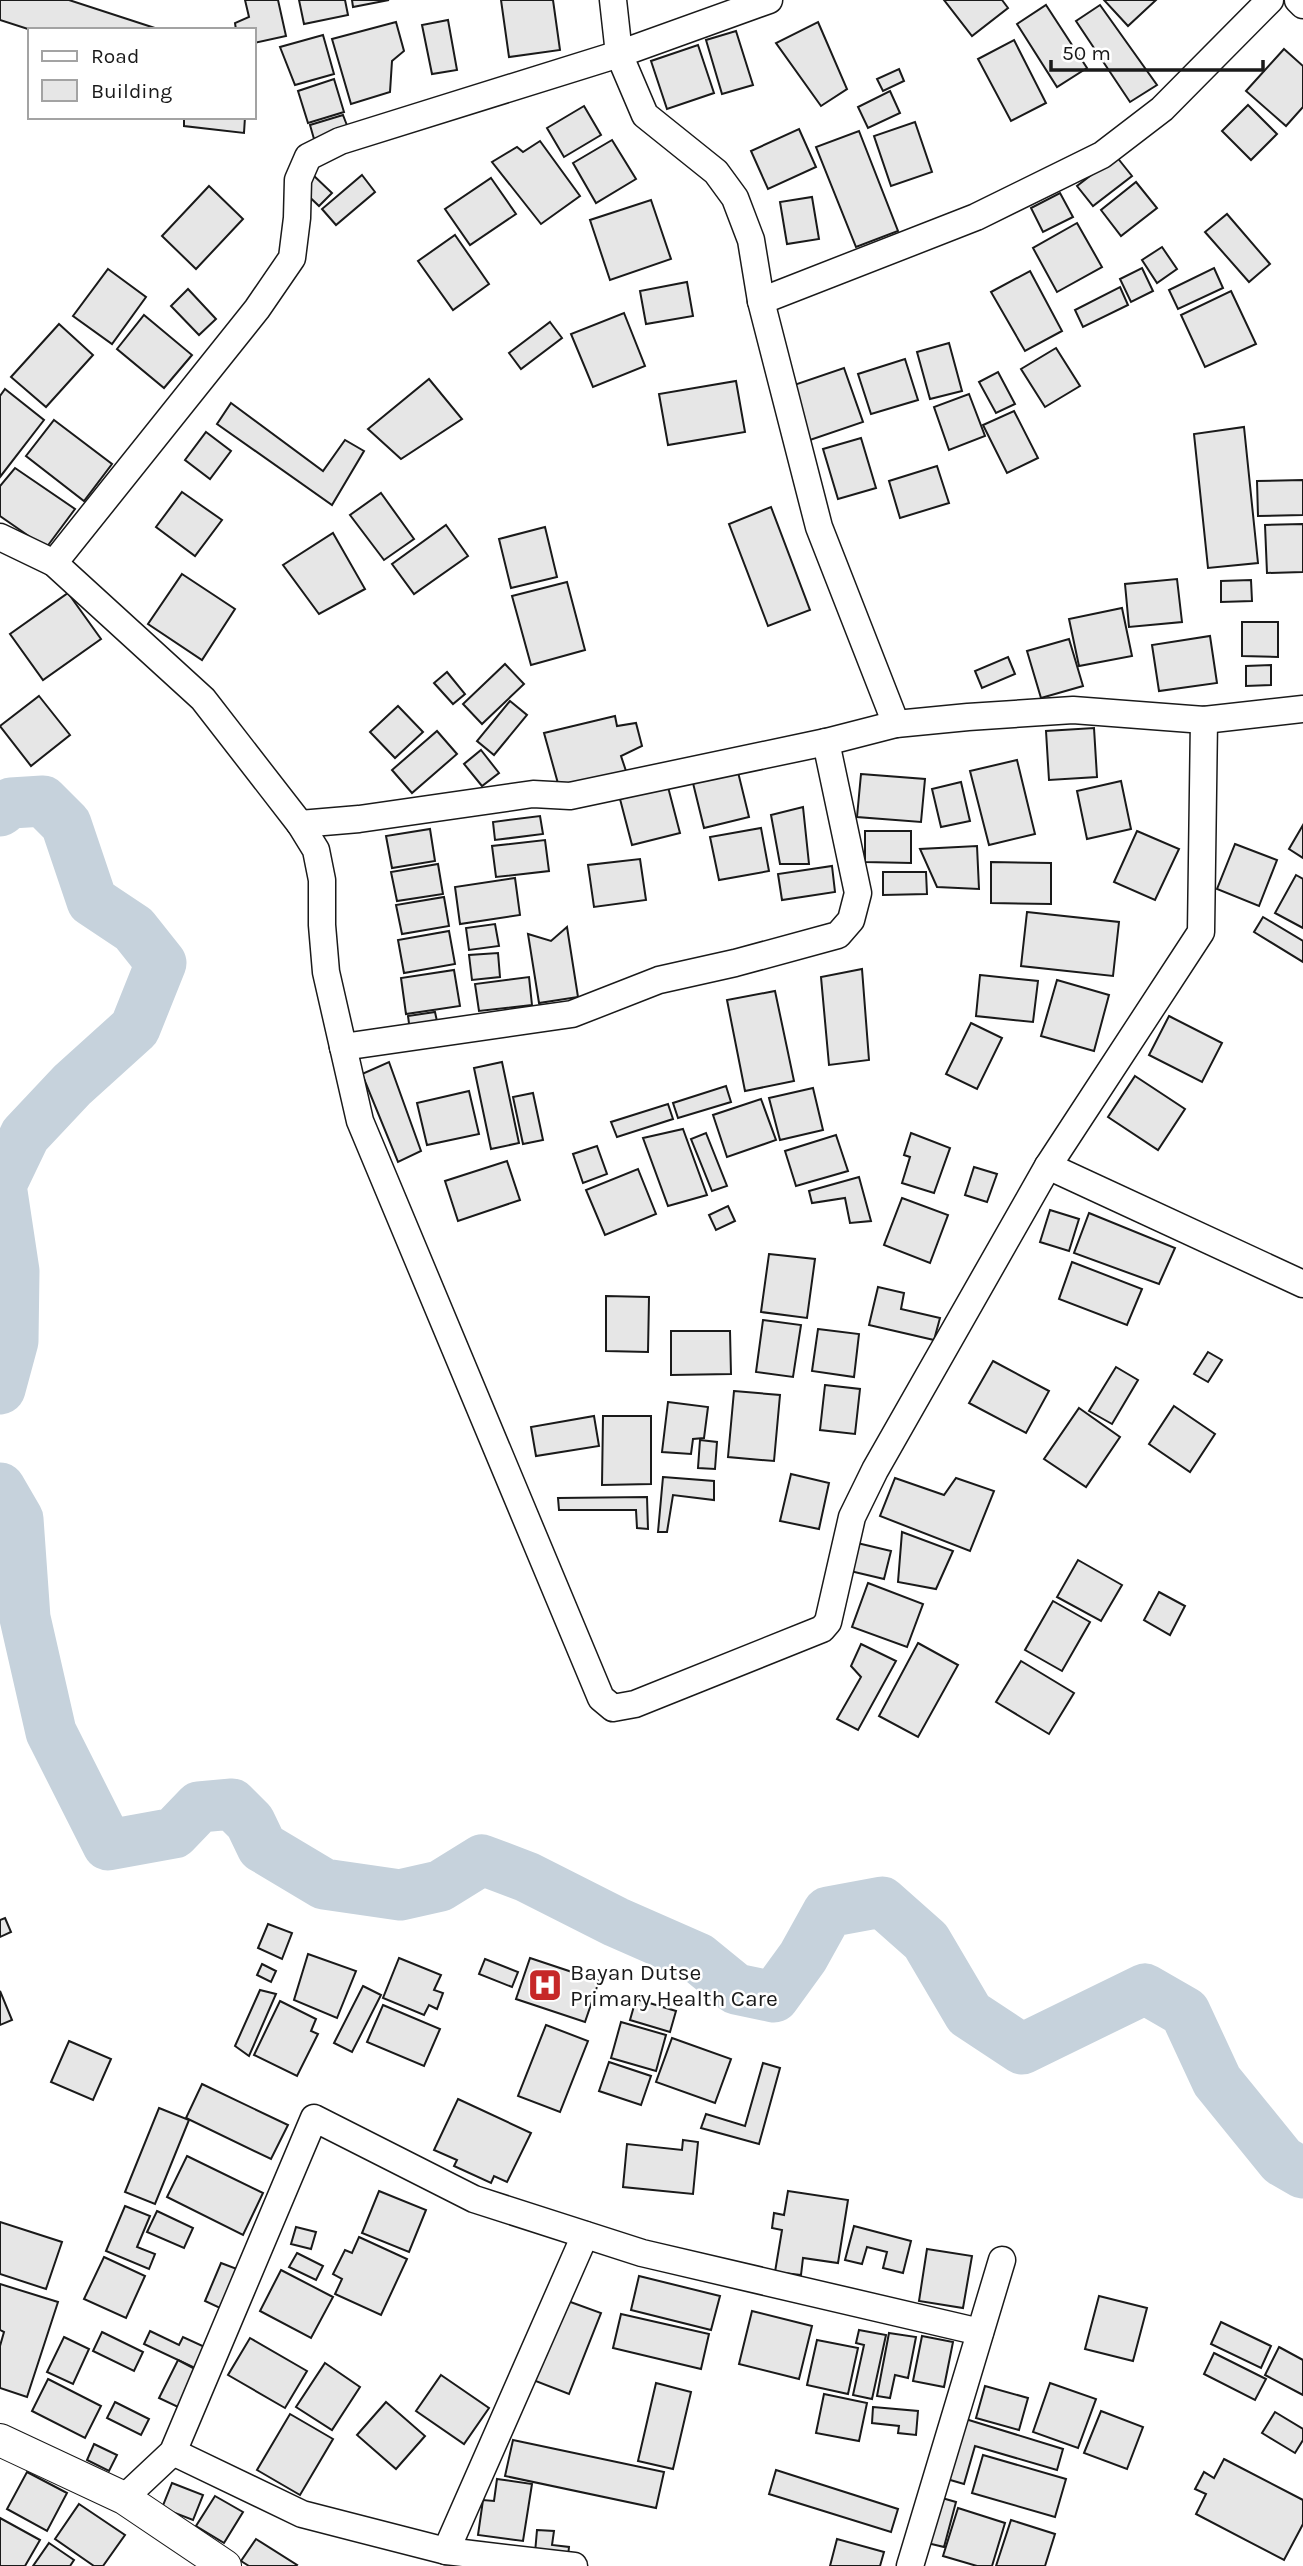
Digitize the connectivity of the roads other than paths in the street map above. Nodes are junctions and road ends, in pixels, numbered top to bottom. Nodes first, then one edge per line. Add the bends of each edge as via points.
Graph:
1 (613, 0) edge
2 (769, 0) edge
3 (1270, 0) edge
4 (1298, 0) edge
5 (1303, 5) edge
6 (619, 54) junction
7 (761, 302) junction
8 (0, 537) edge
9 (54, 563) junction
10 (1303, 709) edge
11 (1204, 720) junction
12 (897, 724) junction
13 (826, 742) junction
14 (300, 824) junction
15 (343, 1047) junction
16 (1048, 1166) junction
17 (1303, 1284) edge
18 (585, 2235) junction
19 (1002, 2260) dead end
20 (979, 2332) junction
21 (0, 2440) edge
22 (173, 2452) junction
23 (124, 2498) junction
24 (446, 2551) junction
25 (225, 2566) edge
26 (574, 2566) edge
27 (910, 2566) edge

1 - 6 street
2 - 6 street
3 - 7 street via 1162,109 1102,155 976,217
4 - 5 street
6 - 7 street via 645,115 716,172 735,198 751,240
6 - 9 street via 340,141 308,157 298,180 292,258 257,309
7 - 12 street via 819,527
8 - 9 street
9 - 14 street via 203,699
10 - 11 street
11 - 12 street via 1073,710
11 - 16 street via 1201,932
12 - 13 street
13 - 14 street via 570,796 533,794
13 - 15 street via 858,893 851,920 838,936 659,980 572,1014
14 - 15 street via 316,850 322,880 326,972
15 - 16 street via 360,1121 601,1698 613,1708 635,1704 822,1629 828,1622 852,1517
16 - 17 street
18 - 20 street via 642,2253
18 - 22 street via 474,2199 314,2118
18 - 24 street
19 - 20 street
20 - 27 street
21 - 23 street
22 - 23 street
22 - 24 street via 302,2514
23 - 25 street
24 - 26 street

